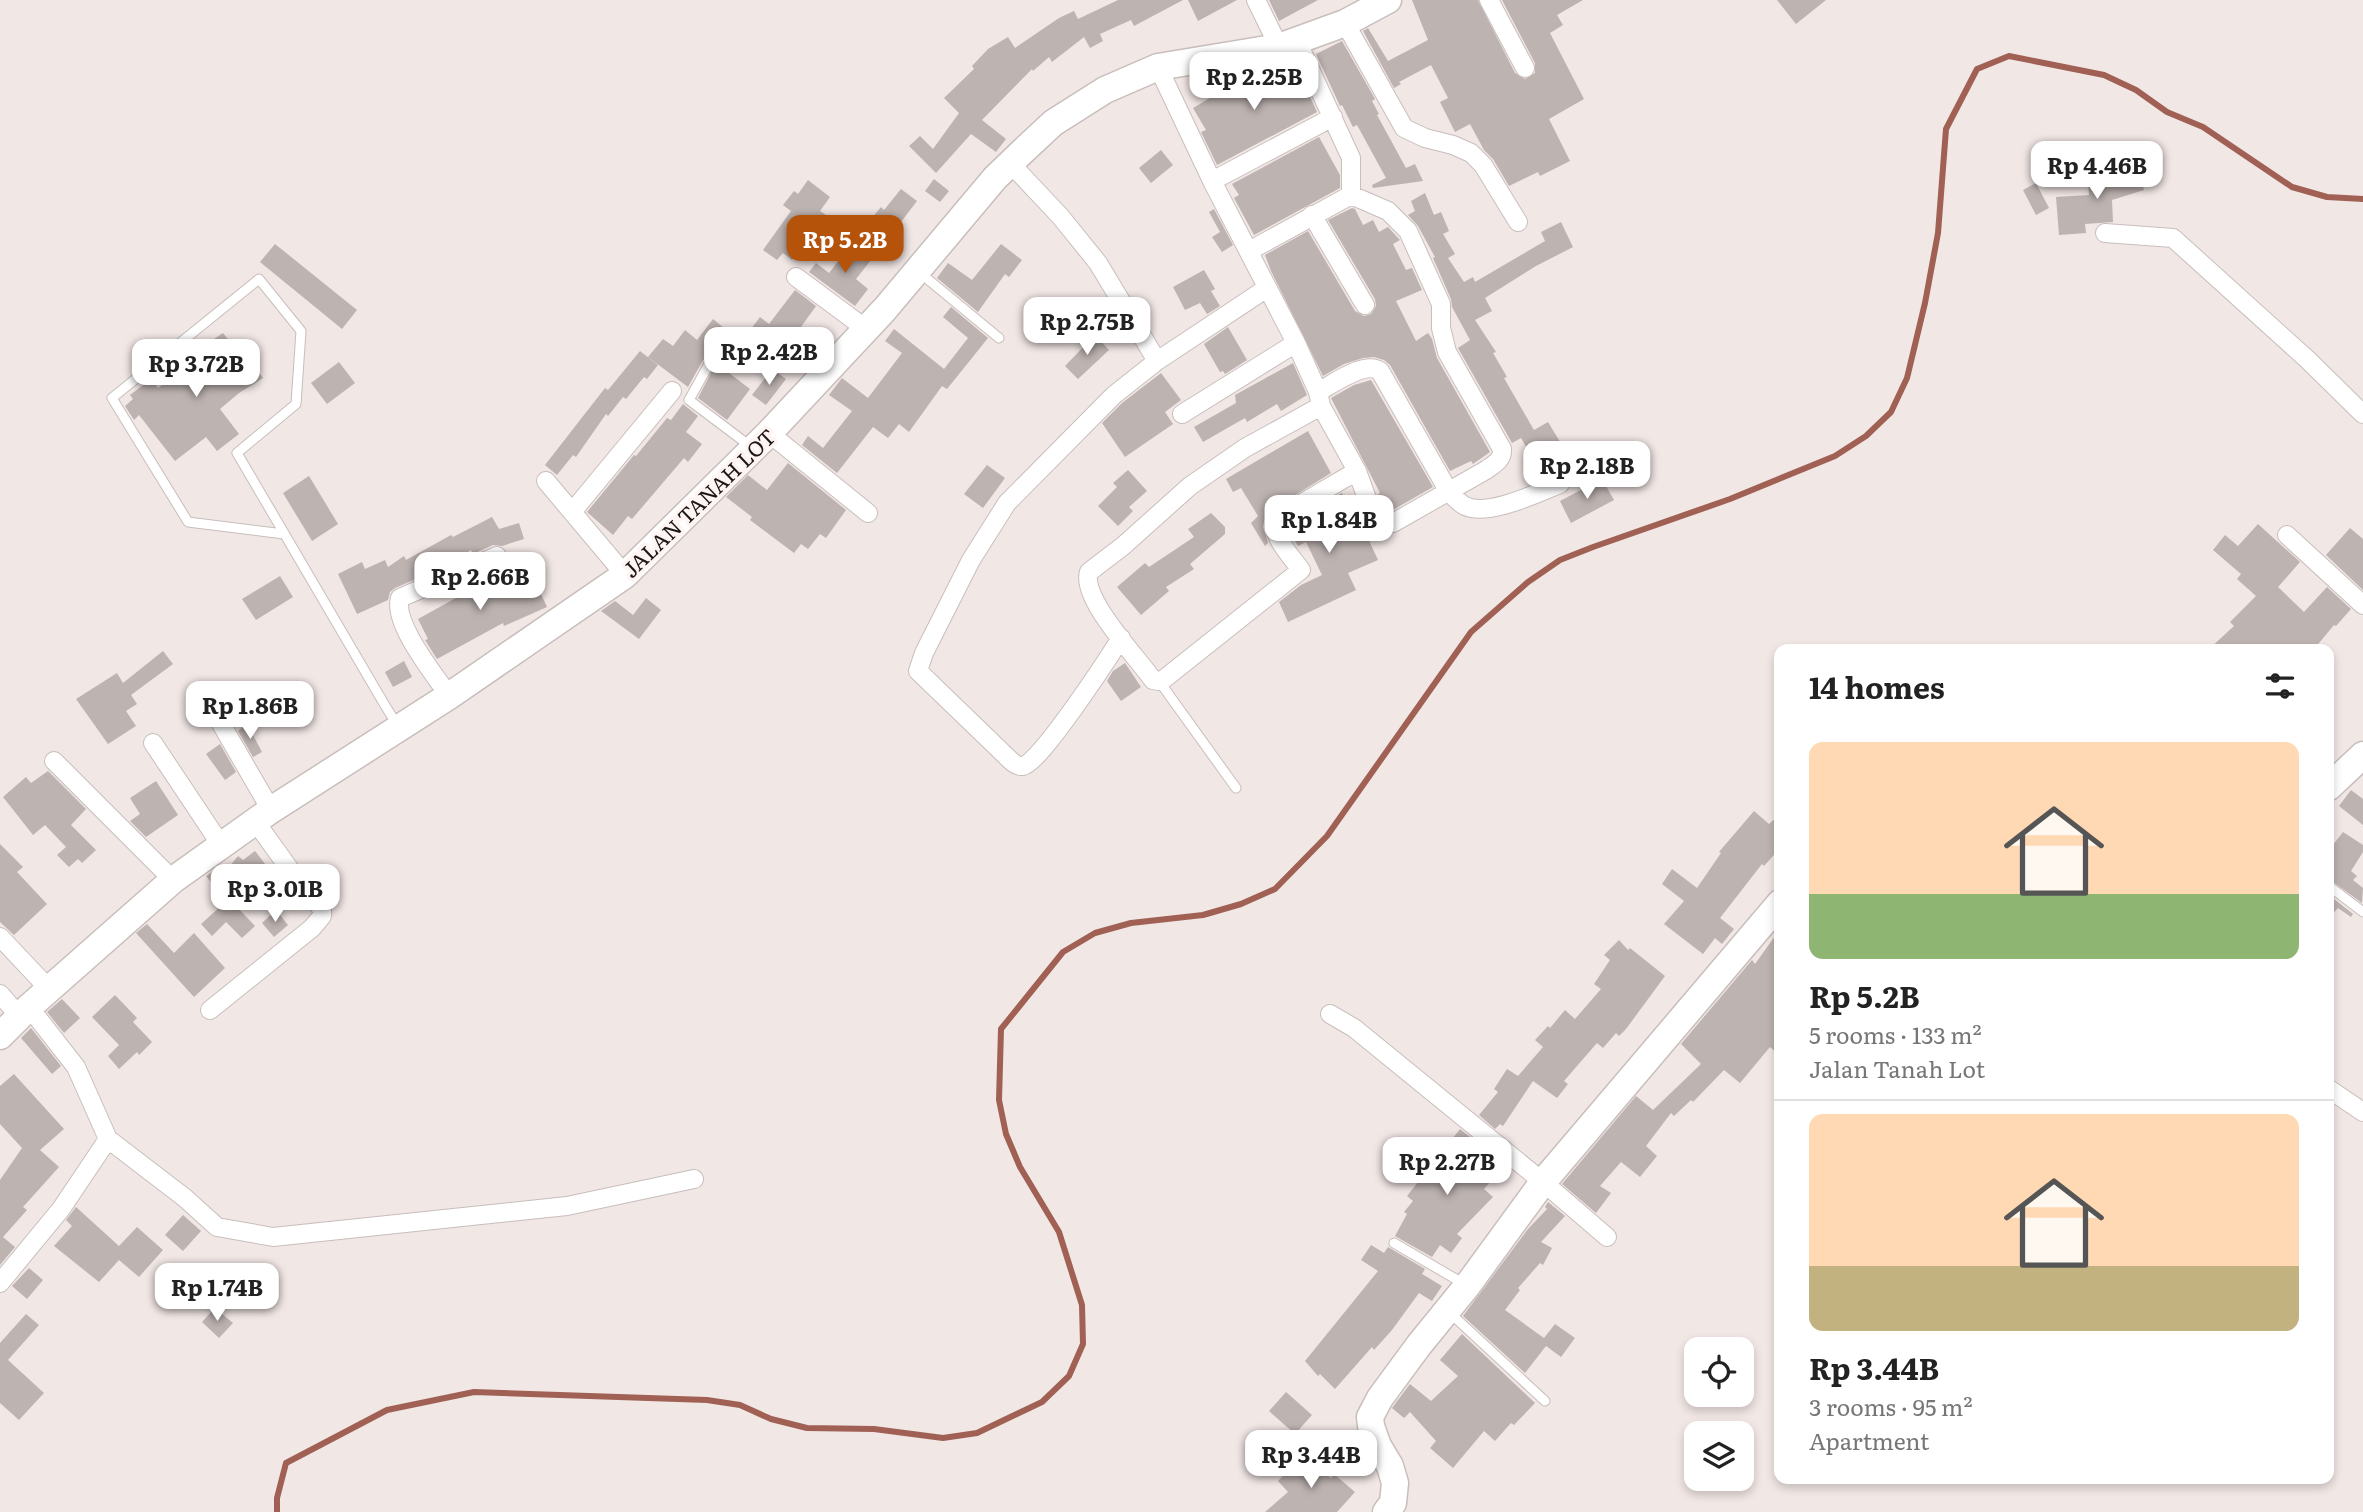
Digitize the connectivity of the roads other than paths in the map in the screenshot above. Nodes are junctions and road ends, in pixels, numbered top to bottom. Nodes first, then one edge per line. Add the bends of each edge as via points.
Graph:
1 (1256, 0) edge
2 (1388, 0) edge
3 (1489, 0) edge
4 (1345, 23) junction
5 (1288, 44) junction
6 (1158, 67) junction
7 (1525, 68) dead end
8 (1333, 117) junction
9 (1010, 164) junction
10 (1212, 181) junction
11 (1351, 195) junction
12 (1312, 215) junction
13 (1518, 222) dead end
14 (2105, 233) dead end
15 (1249, 251) junction
16 (918, 271) junction
17 (796, 277) dead end
18 (1267, 288) junction
19 (1365, 305) dead end
20 (866, 329) junction
21 (999, 338) dead end
22 (1296, 343) junction
23 (1157, 360) junction
24 (709, 364) dead end
25 (672, 391) dead end
26 (1320, 399) junction
27 (2363, 414) edge
28 (1182, 415) dead end
29 (762, 441) junction
30 (1357, 471) junction
31 (546, 481) dead end
32 (1560, 484) dead end
33 (1449, 492) junction
34 (572, 512) junction
35 (868, 513) dead end
36 (284, 534) junction
37 (2287, 535) dead end
38 (497, 555) dead end
39 (625, 575) junction
40 (2363, 605) edge
41 (1121, 638) junction
42 (1158, 681) junction
43 (449, 696) junction
44 (216, 715) dead end
45 (398, 728) junction
46 (153, 743) dead end
47 (2363, 755) edge
48 (54, 761) dead end
49 (2334, 783) edge
50 (1236, 788) dead end
51 (263, 816) junction
52 (221, 845) junction
53 (173, 880) junction
54 (2334, 890) edge
55 (1774, 910) edge
56 (2363, 912) edge
57 (0, 937) edge
58 (50, 990) junction
59 (0, 994) edge
60 (211, 1010) dead end
61 (24, 1012) junction
62 (1330, 1014) dead end
63 (0, 1036) edge
64 (2334, 1092) edge
65 (2363, 1112) edge
66 (108, 1139) junction
67 (694, 1179) dead end
68 (1543, 1182) junction
69 (1606, 1237) dead end
70 (1394, 1243) dead end
71 (0, 1283) edge
72 (1467, 1286) junction
73 (1448, 1311) junction
74 (1545, 1401) dead end
75 (1386, 1512) edge

1 - 5 street
2 - 4 main road, JALAN TANAH LOT
3 - 7 street
4 - 5 main road, JALAN TANAH LOT
4 - 13 street via 1405,128 1471,153
5 - 6 main road, JALAN TANAH LOT
5 - 8 street
6 - 9 main road, JALAN TANAH LOT via 1105,90 1053,123
6 - 10 street
8 - 10 street
8 - 11 street via 1351,158
9 - 16 main road, JALAN TANAH LOT
9 - 23 street via 1098,263
10 - 15 street
11 - 12 street
11 - 33 street via 1388,211 1408,231 1441,304 1447,352 1502,449 1497,462
12 - 15 street
12 - 19 street
14 - 27 street via 2173,238
15 - 18 street
16 - 20 main road, JALAN TANAH LOT
16 - 21 lane
17 - 20 street
18 - 22 street
18 - 23 street
20 - 29 main road, JALAN TANAH LOT
22 - 26 street
22 - 28 street
23 - 41 street via 1114,395 1007,503 971,560 918,671 1022,766 1055,734
24 - 29 lane via 690,400
25 - 34 street
26 - 30 street
26 - 33 street via 1365,367 1380,371
26 - 41 street via 1190,486 1089,572 1087,584 1098,611
29 - 35 street
29 - 39 main road, JALAN TANAH LOT
30 - 33 street via 1379,521 1393,523
30 - 42 street via 1275,519 1273,527 1279,539 1301,570
31 - 34 street
32 - 33 street via 1481,509 1465,506
34 - 39 street
36 - 36 lane via 237,453 296,404 301,331 259,279 112,398 188,522
36 - 45 lane
37 - 40 street
38 - 43 street via 398,602 406,628
39 - 43 main road, JALAN TANAH LOT
41 - 42 street
42 - 50 lane
43 - 45 main road, JALAN TANAH LOT
44 - 51 street
45 - 51 main road, JALAN TANAH LOT
46 - 52 street
47 - 49 main road
48 - 53 street
51 - 52 main road, JALAN TANAH LOT
51 - 60 street via 296,878 322,909 322,916
52 - 53 main road, JALAN TANAH LOT
53 - 58 main road, JALAN TANAH LOT
54 - 56 lane
55 - 68 main road
57 - 58 street
58 - 61 main road, JALAN TANAH LOT
59 - 61 street
61 - 63 main road, JALAN TANAH LOT
61 - 66 street via 76,1067
62 - 68 street via 1354,1028
64 - 65 street
66 - 67 street via 217,1227 274,1237 567,1206
66 - 71 street via 61,1209
68 - 69 street
68 - 72 main road
70 - 72 lane
72 - 73 main road
73 - 74 lane
73 - 75 main road via 1390,1383 1370,1417 1395,1483 1393,1503

